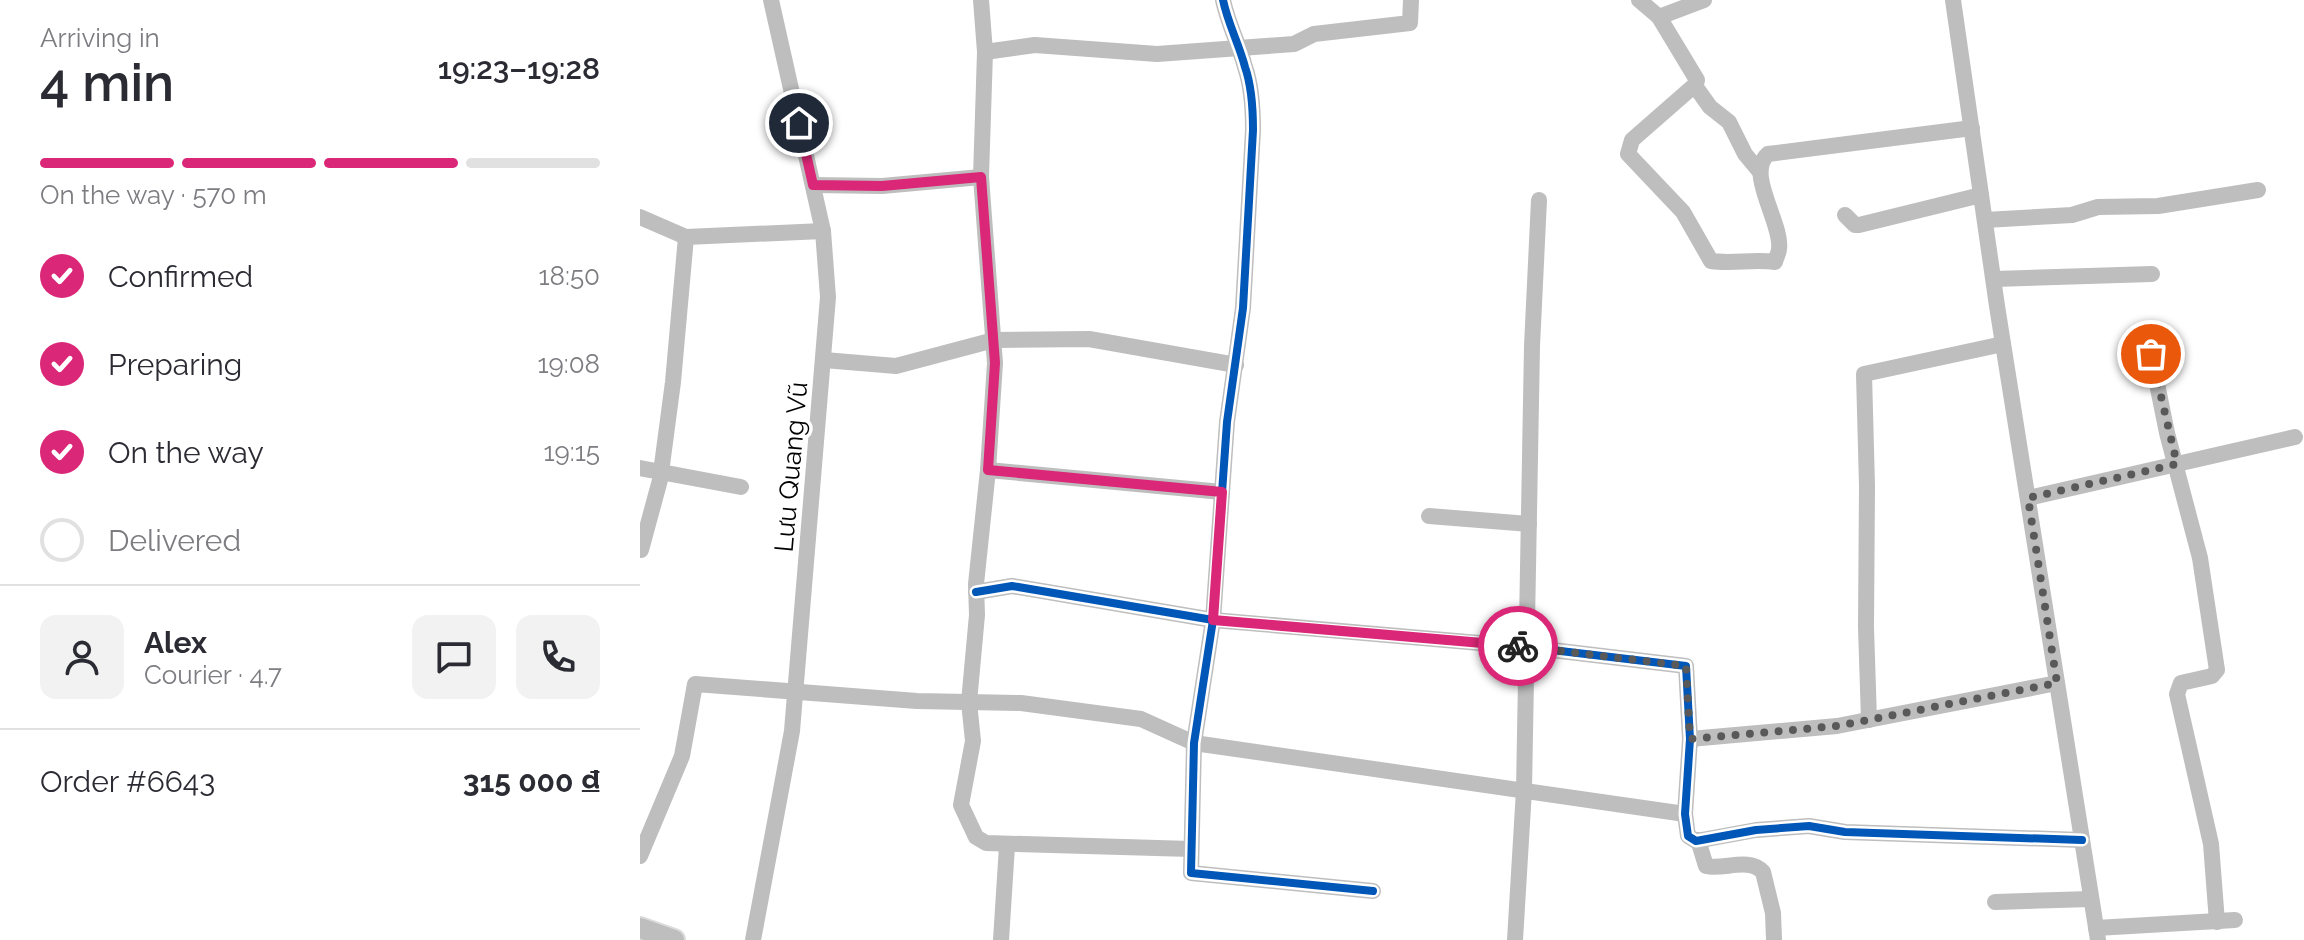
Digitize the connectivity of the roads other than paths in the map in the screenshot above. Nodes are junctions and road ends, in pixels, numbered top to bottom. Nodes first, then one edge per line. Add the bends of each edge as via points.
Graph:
1 (771, 0) edge
2 (981, 0) edge
3 (1223, 0) edge
4 (1411, 0) edge
5 (1639, 0) edge
6 (1704, 0) edge
7 (1953, 0) edge
8 (1659, 17) junction
9 (1240, 50) junction
10 (985, 52) junction
11 (1695, 86) junction
12 (1972, 128) junction
13 (1760, 172) junction
14 (981, 177) junction
15 (813, 185) junction
16 (2258, 190) dead end
17 (1981, 195) junction
18 (1539, 200) dead end
19 (1845, 215) dead end
20 (640, 217) edge
21 (1985, 220) junction
22 (823, 231) junction
23 (686, 237) junction
24 (2152, 274) dead end
25 (1994, 279) junction
26 (994, 340) junction
27 (2003, 344) junction
28 (2151, 354) dead end
29 (824, 360) junction
30 (1236, 365) junction
31 (2295, 437) dead end
32 (2177, 464) junction
33 (640, 468) edge
34 (988, 470) junction
35 (661, 473) junction
36 (741, 487) dead end
37 (1222, 492) junction
38 (2028, 498) junction
39 (1429, 516) dead end
40 (1529, 524) junction
41 (641, 550) edge
42 (976, 592) junction
43 (1213, 620) junction
44 (1527, 647) junction
45 (2057, 683) junction
46 (796, 691) junction
47 (969, 702) junction
48 (1869, 720) junction
49 (1690, 739) junction
50 (1194, 743) junction
51 (1524, 790) junction
52 (1685, 814) junction
53 (1698, 840) junction
54 (2082, 840) junction
55 (1007, 846) junction
56 (1191, 849) junction
57 (640, 856) edge
58 (1373, 891) dead end
59 (2091, 899) junction
60 (1995, 902) dead end
61 (2235, 920) dead end
62 (2217, 922) junction
63 (640, 928) edge
64 (2097, 934) edge
65 (674, 940) edge
66 (753, 940) edge
67 (1001, 940) edge
68 (1515, 940) edge
69 (1774, 940) edge

1 - 15 street, Lưu Quang Vũ
2 - 10 street
3 - 9 street
4 - 9 street via 1410,23 1314,34 1294,44
5 - 8 street
6 - 8 street
7 - 12 street
8 - 11 street via 1697,80
9 - 10 street via 1157,54 1035,45
9 - 30 street via 1251,91 1253,130
10 - 14 street
11 - 13 street via 1729,122
11 - 13 street via 1632,140 1628,154 1683,212 1711,261 1775,262 1780,247
12 - 13 street via 1775,152 1763,159
12 - 17 street
14 - 15 street via 882,186
14 - 26 street
15 - 22 street, Lưu Quang Vũ
16 - 21 street via 2158,206
17 - 19 street via 1859,225
17 - 21 street
18 - 40 street
20 - 23 street
21 - 25 street
22 - 23 street
22 - 29 street, Lưu Quang Vũ via 828,297
23 - 35 street
24 - 25 street
25 - 27 street
26 - 29 street via 896,366
26 - 30 street via 1089,339
26 - 34 street
27 - 38 street
27 - 48 street via 1864,374
28 - 32 street
29 - 46 street, Lưu Quang Vũ
30 - 37 street
31 - 32 street
32 - 38 street
32 - 62 street via 2200,558 2217,670 2181,683 2177,694 2211,844
33 - 35 street
34 - 37 street
34 - 42 street
35 - 36 street
35 - 41 street
37 - 43 street
38 - 45 street
39 - 40 street
40 - 44 street
42 - 43 street via 1012,586
42 - 47 street
43 - 44 street
43 - 50 street
44 - 49 street via 1686,666
44 - 51 street
45 - 48 street
45 - 54 street
46 - 47 street
46 - 57 street via 695,684 682,756
46 - 66 street, Lưu Quang Vũ
47 - 50 street via 1021,703 1141,719
47 - 55 street via 973,741 961,805 979,840
48 - 49 street
49 - 52 street
50 - 51 street
50 - 56 street
51 - 52 street
51 - 68 street
52 - 53 street via 1688,836
53 - 54 street via 1809,826 1845,832
53 - 69 street via 1706,866 1750,865 1763,872
54 - 59 street
55 - 56 street
55 - 67 street
56 - 58 street via 1191,873
59 - 60 street
59 - 64 street
61 - 62 street
62 - 64 street
63 - 65 main road

